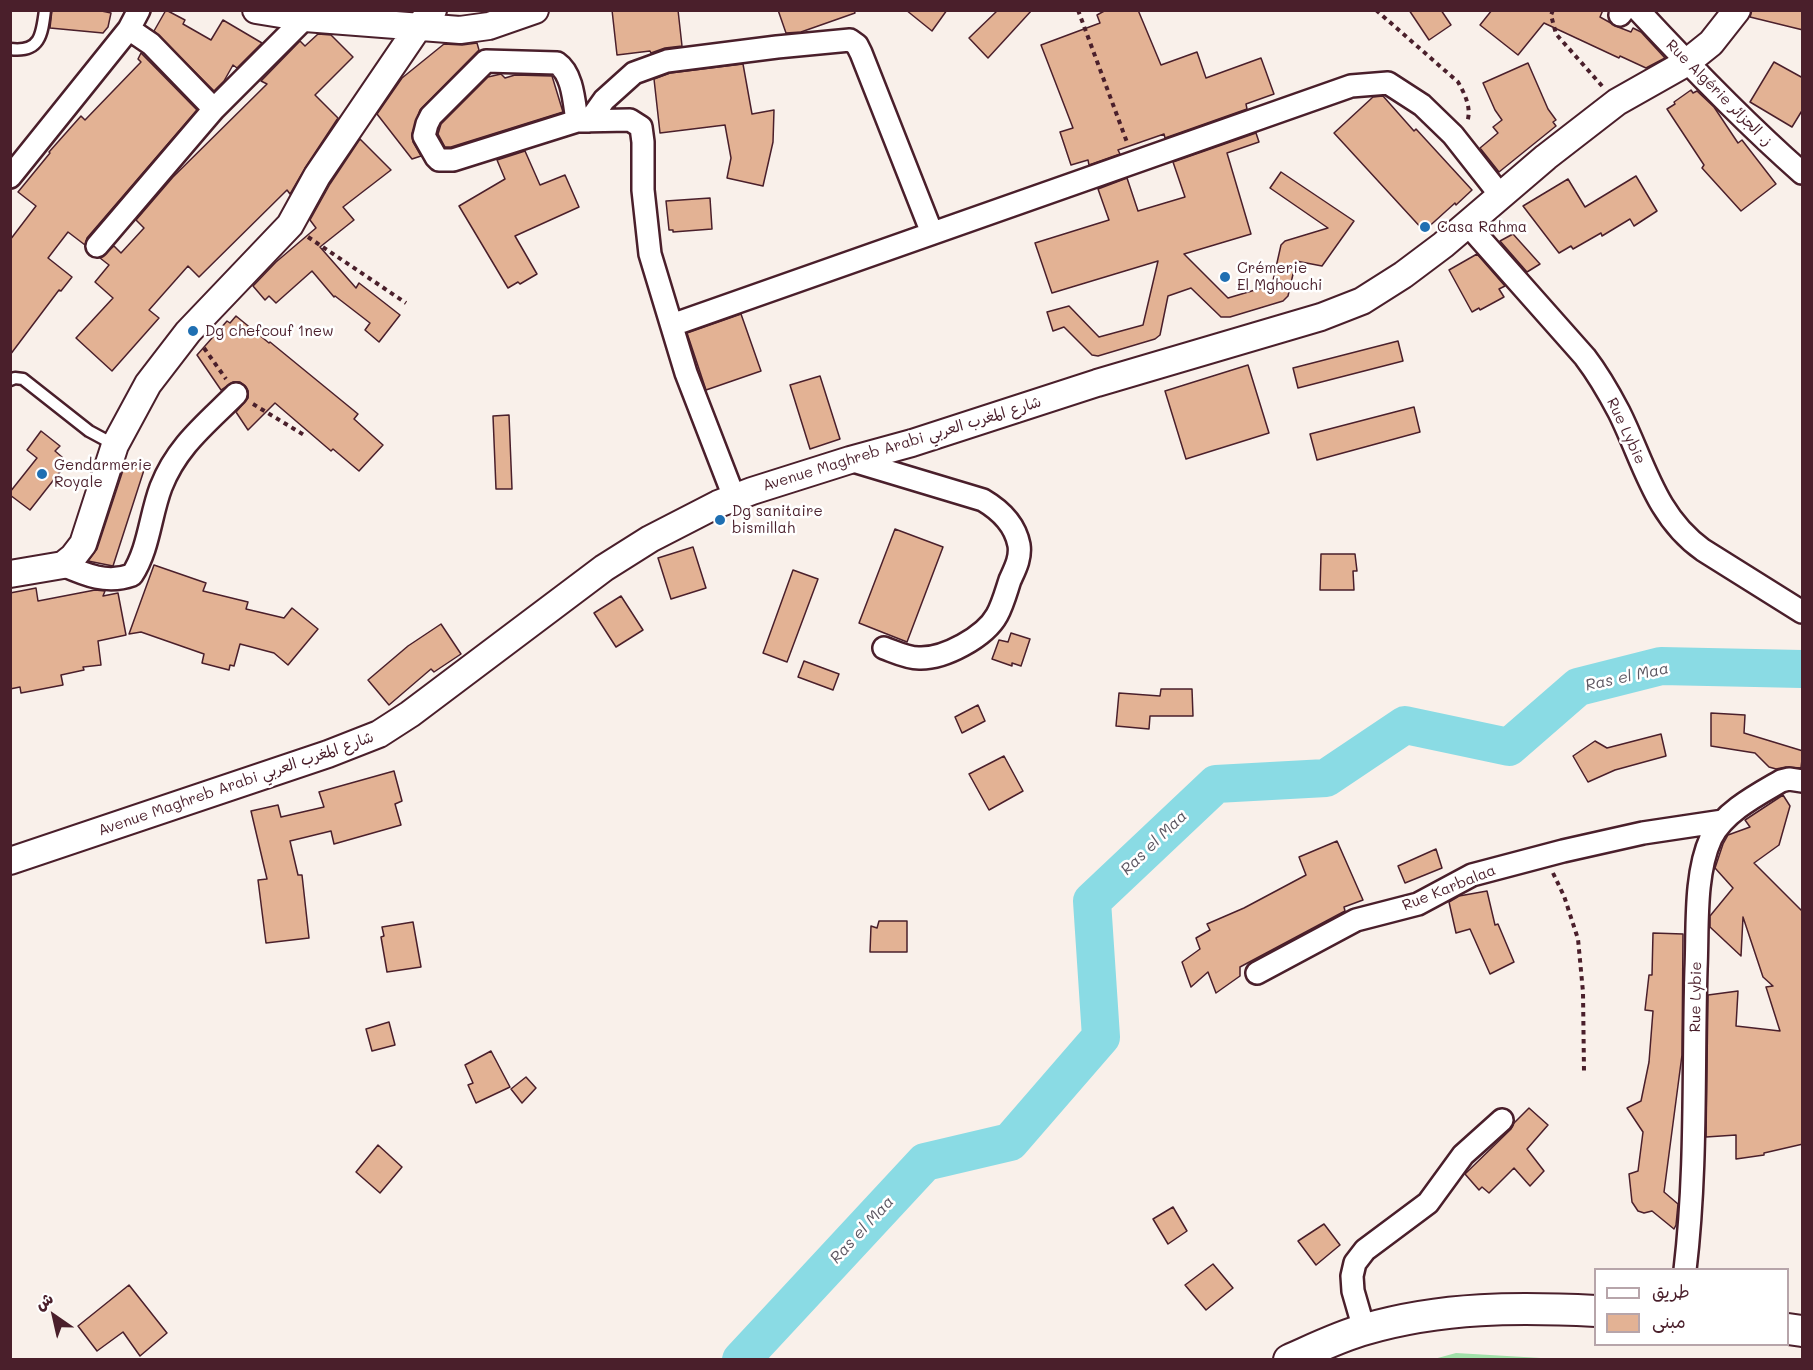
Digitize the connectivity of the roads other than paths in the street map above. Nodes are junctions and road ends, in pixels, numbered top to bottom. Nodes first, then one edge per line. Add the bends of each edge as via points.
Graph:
1 (45, 10) edge
2 (139, 10) edge
3 (256, 10) edge
4 (535, 10) edge
5 (1737, 10) edge
6 (1627, 12) edge
7 (305, 18) junction
8 (426, 18) edge
9 (129, 29) junction
10 (10, 49) edge
11 (1686, 63) junction
12 (214, 109) junction
13 (583, 121) junction
14 (1803, 173) edge
15 (10, 177) edge
16 (1501, 196) junction
17 (1468, 225) junction
18 (932, 233) junction
19 (97, 246) dead end
20 (672, 325) junction
21 (10, 380) edge
22 (237, 394) road end
23 (115, 445) junction
24 (850, 460) junction
25 (734, 497) junction
26 (63, 565) junction
27 (10, 574) edge
28 (1803, 612) edge
29 (884, 648) dead end
30 (1803, 781) edge
31 (1723, 821) junction
32 (10, 861) edge
33 (1257, 973) dead end
34 (1502, 1120) dead end
35 (1685, 1268) edge
36 (1594, 1311) edge
37 (1364, 1329) junction
38 (1289, 1359) edge

1 - 10 lane via 41,35 35,45 24,51
2 - 9 street
3 - 7 street
4 - 8 street via 489,26 460,30
5 - 11 street, Avenue Maghreb Arabi شارع المغرب العربي via 1711,43
6 - 11 street, Rue Algérie ز. الجزائر
7 - 8 street
7 - 12 street
8 - 23 street via 317,176 290,225 188,332 148,384
9 - 12 street via 151,44
9 - 15 street
11 - 14 street, Rue Algérie ز. الجزائر
11 - 16 street, Avenue Maghreb Arabi شارع المغرب العربي via 1617,102
12 - 19 street
13 - 13 street via 561,65 486,61 431,116 424,136 439,160 453,160
13 - 18 street via 634,73 667,61 850,40 861,53
13 - 20 street via 630,120 641,127 650,254
16 - 17 street, Avenue Maghreb Arabi شارع المغرب العربي
16 - 18 street via 1422,105 1388,83 1351,86
17 - 24 street, Avenue Maghreb Arabi شارع المغرب العربي via 1362,301 1321,317
17 - 28 street, Rue Lybie via 1598,374 1676,527 1703,550
18 - 20 street
20 - 25 street via 686,373
21 - 23 lane via 23,379 89,431
22 - 26 street via 181,450 161,488 140,563 132,575 111,580
23 - 26 street via 83,544
24 - 25 street, Avenue Maghreb Arabi شارع المغرب العربي
24 - 29 street via 983,500 998,509 1019,543 1020,556 997,615 980,634 937,656 913,657
25 - 32 street, Avenue Maghreb Arabi شارع المغرب العربي via 650,539 604,568 379,734
26 - 27 street
30 - 31 street, Rue Lybie via 1781,781
31 - 33 street, Rue Karbalaa via 1643,833 1472,875 1418,904 1356,920
31 - 35 street, Rue Lybie via 1712,837 1700,882 1695,1127
34 - 37 street via 1463,1155 1428,1203 1365,1250 1355,1263 1353,1291
36 - 37 main road via 1497,1308 1407,1318
37 - 38 main road

